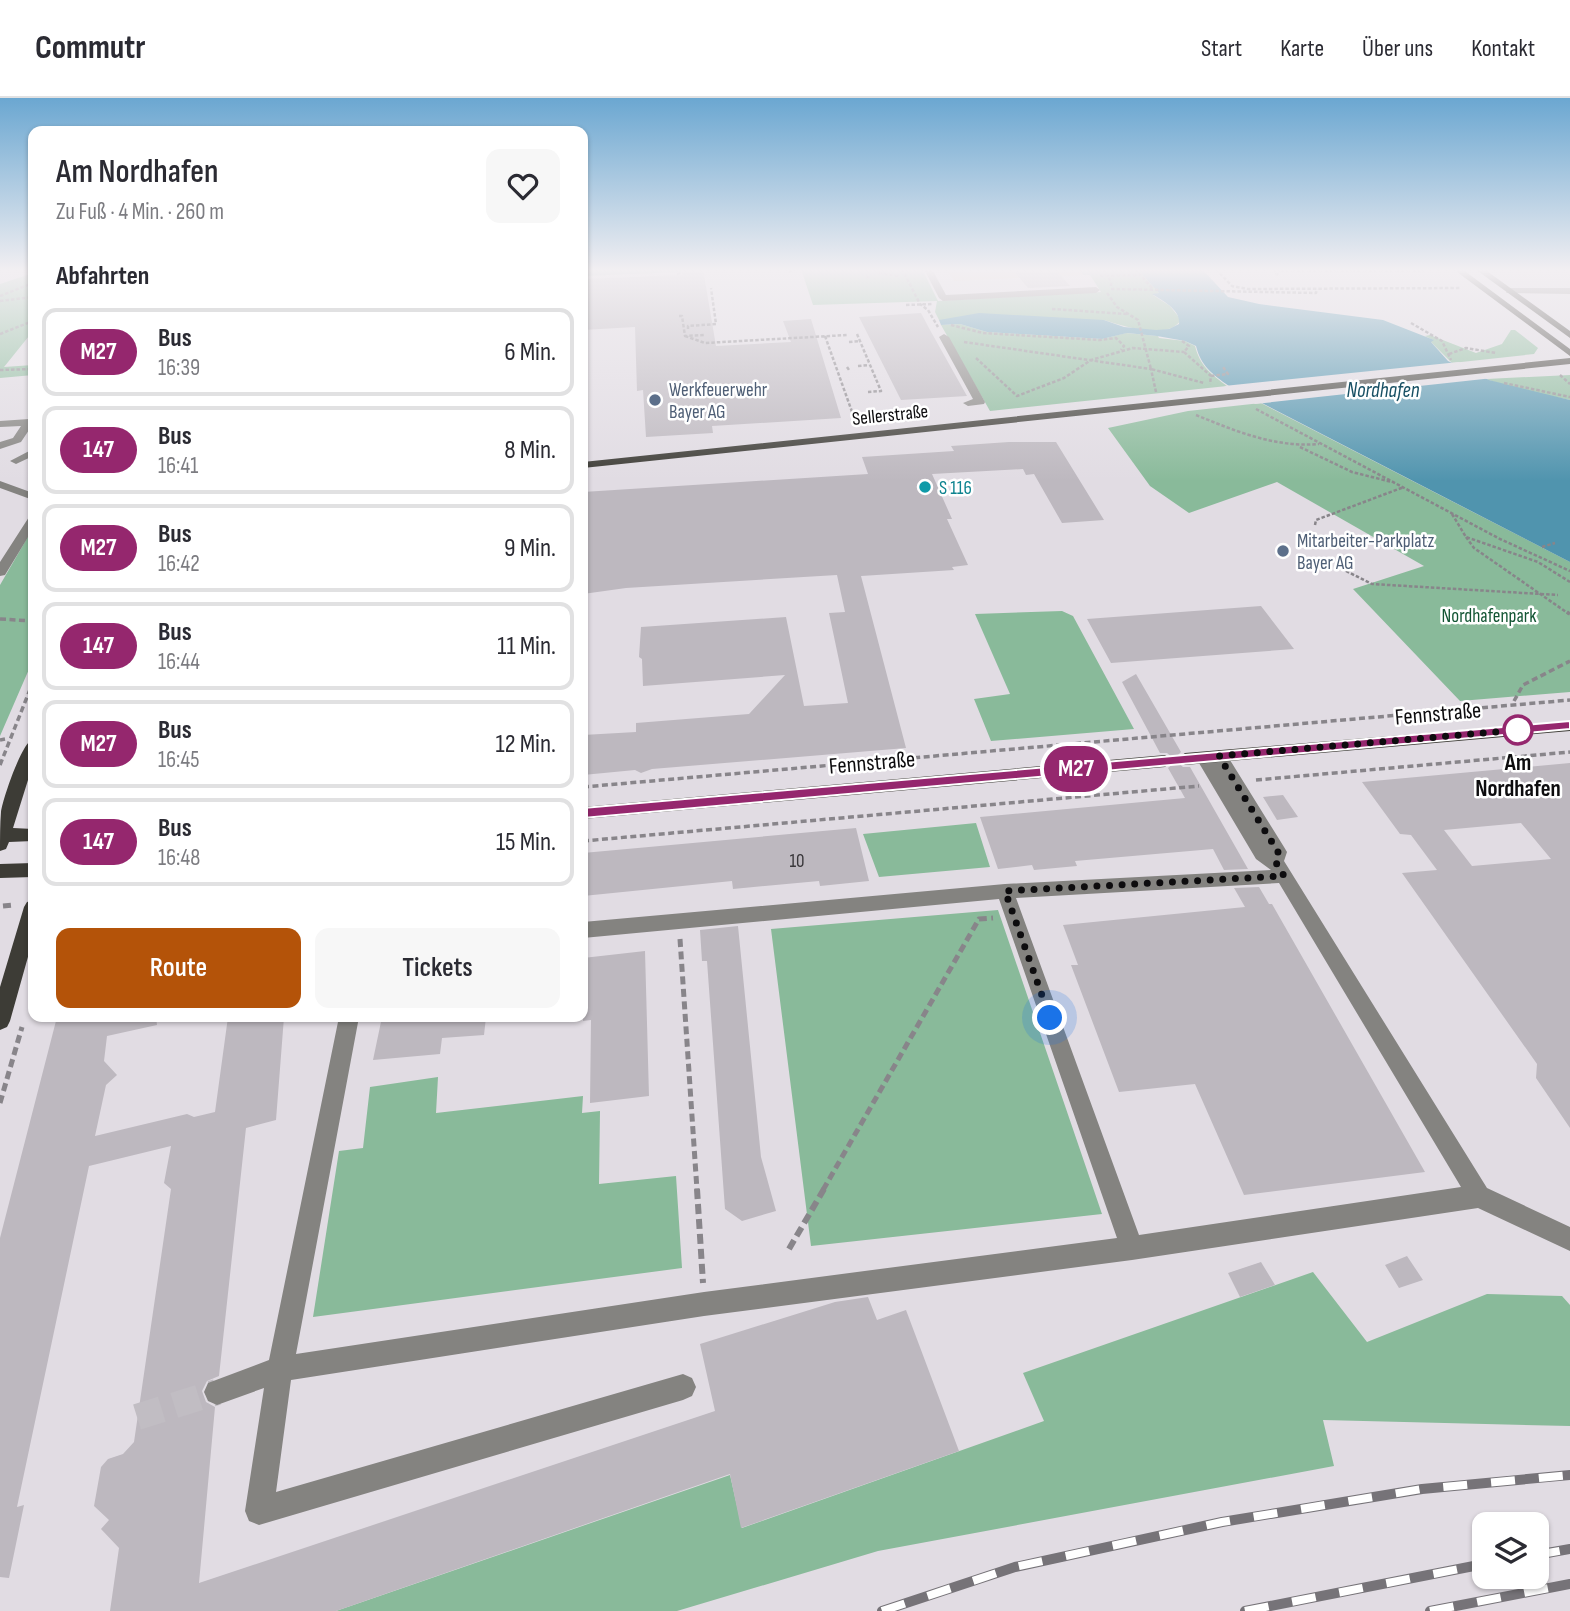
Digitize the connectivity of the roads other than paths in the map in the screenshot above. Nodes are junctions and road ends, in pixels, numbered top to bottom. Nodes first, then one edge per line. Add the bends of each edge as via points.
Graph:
1 (947, 340) edge
2 (1552, 340) edge
3 (1570, 353) edge
4 (1570, 361) edge
5 (968, 403) dead end
6 (27, 423) edge
7 (0, 425) edge
8 (3, 445) edge
9 (28, 455) edge
10 (16, 461) dead end
11 (588, 464) edge
12 (0, 476) edge
13 (28, 483) edge
14 (0, 484) edge
15 (28, 495) edge
16 (28, 528) edge
17 (0, 572) edge
18 (1570, 726) edge
19 (1211, 757) junction
20 (28, 759) edge
21 (1185, 759) dead end
22 (1165, 761) dead end
23 (588, 813) edge
24 (28, 835) edge
25 (1, 838) edge
26 (1280, 868) junction
27 (28, 870) edge
28 (0, 871) edge
29 (1005, 891) junction
30 (24, 906) edge
31 (588, 930) edge
32 (0, 1021) edge
33 (348, 1022) edge
34 (1479, 1196) junction
35 (1570, 1239) edge
36 (1132, 1248) junction
37 (280, 1369) junction
38 (684, 1387) dead end
39 (217, 1392) tunnel mouth

1 - 5 street via 980,402
2 - 3 main road
4 - 11 main road, Sellerstraße via 1502,363
6 - 7 street
6 - 8 street
9 - 10 street
12 - 13 street
14 - 15 street
16 - 17 street
18 - 19 main road, Fennstraße
19 - 21 main road, Fennstraße
19 - 26 street via 1262,854
20 - 25 main road
22 - 23 main road, Fennstraße
24 - 25 main road
26 - 29 street
26 - 34 street
27 - 28 main road
29 - 31 street
29 - 36 street
30 - 32 main road
33 - 37 street
34 - 35 street
34 - 36 street
36 - 37 street via 704,1304
37 - 38 street via 259,1511
37 - 39 street

